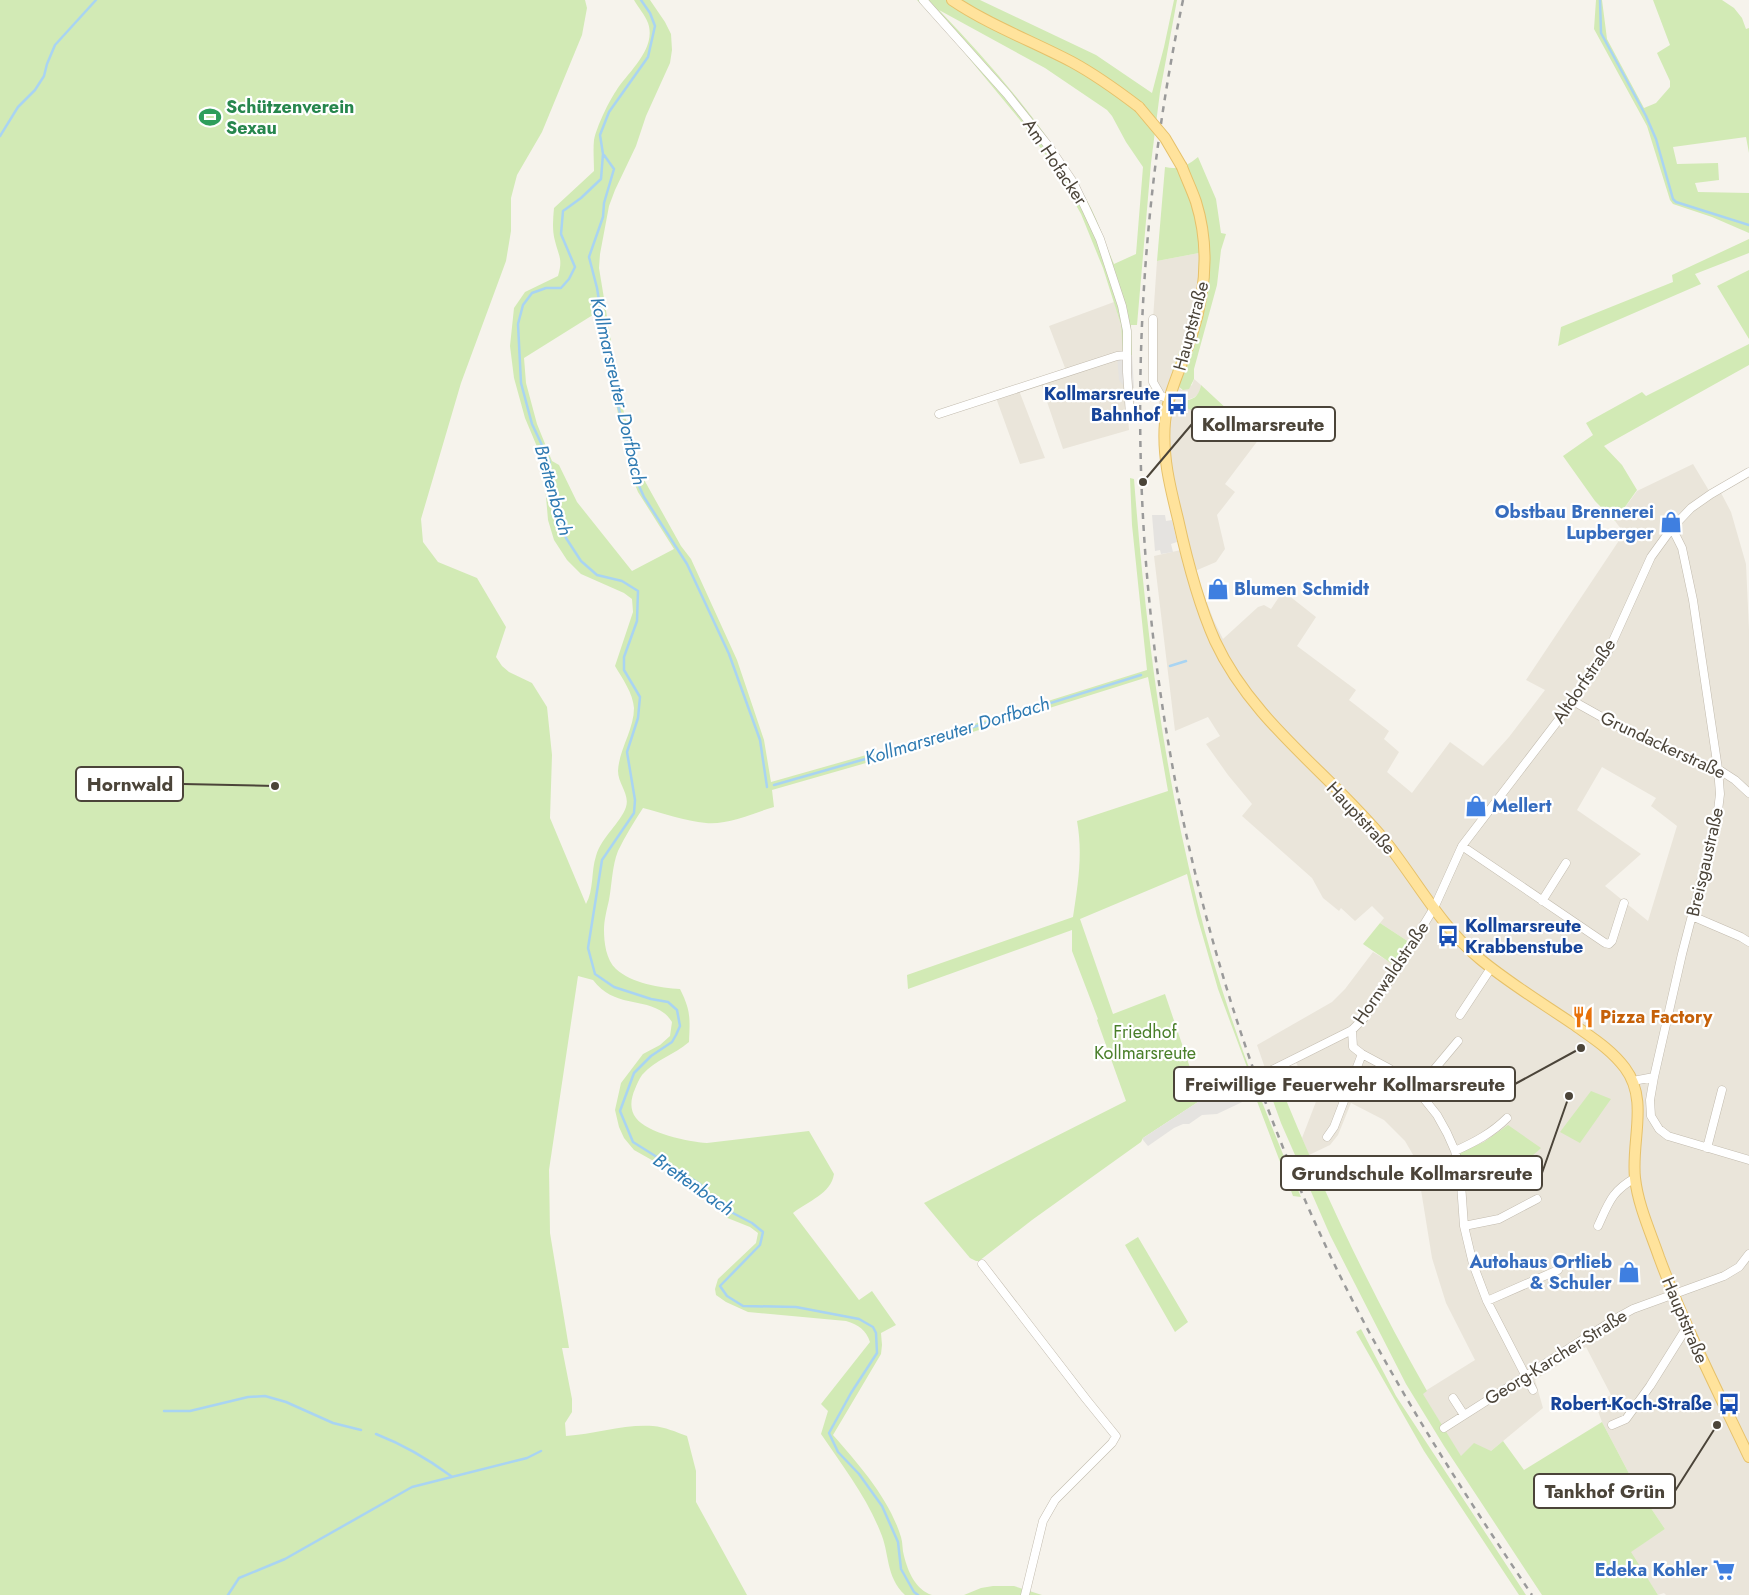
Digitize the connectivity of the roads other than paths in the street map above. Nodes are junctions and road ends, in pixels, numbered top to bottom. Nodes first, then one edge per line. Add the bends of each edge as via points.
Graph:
1 (923, 0) edge
2 (952, 0) edge
3 (1153, 319) dead end
4 (1127, 355) junction
5 (1170, 399) junction
6 (939, 414) dead end
7 (1130, 415) dead end
8 (1749, 472) edge
9 (1672, 528) junction
10 (1574, 701) junction
11 (1718, 769) junction
12 (1749, 793) edge
13 (1462, 846) junction
14 (1566, 863) dead end
15 (1542, 901) junction
16 (1624, 903) dead end
17 (1434, 908) junction
18 (1692, 916) junction
19 (1749, 942) edge
20 (1491, 968) junction
21 (1460, 1015) dead end
22 (1352, 1030) junction
23 (1458, 1041) dead end
24 (1362, 1054) junction
25 (1264, 1074) tunnel mouth
26 (1654, 1077) junction
27 (1633, 1081) junction
28 (1417, 1090) junction
29 (1722, 1090) dead end
30 (1638, 1116) junction
31 (1651, 1116) junction
32 (1507, 1118) dead end
33 (1328, 1138) dead end
34 (1707, 1148) junction
35 (1455, 1151) junction
36 (1749, 1160) edge
37 (1635, 1178) junction
38 (1537, 1200) dead end
39 (1464, 1226) junction
40 (1598, 1226) dead end
41 (1749, 1254) edge
42 (982, 1264) dead end
43 (1558, 1270) dead end
44 (1672, 1294) junction
45 (1487, 1301) junction
46 (1686, 1327) junction
47 (1525, 1377) junction
48 (1533, 1390) dead end
49 (1453, 1398) dead end
50 (1464, 1415) junction
51 (1612, 1425) dead end
52 (1444, 1428) dead end
53 (1749, 1457) edge
54 (1025, 1595) edge

1 - 4 street, Am Hofacker via 1007,94 1073,182 1100,239 1113,278 1127,331
2 - 5 main road, Hauptstraße, bridge via 1074,63 1139,107 1165,138 1182,167 1196,202 1202,231 1204,286 1198,315
3 - 5 street, Hauptstraße via 1153,382 1161,396
4 - 6 street
4 - 7 street, Am Hofacker
5 - 17 main road, Hauptstraße via 1164,442 1169,482 1191,573 1216,643 1262,711 1385,841
8 - 9 street, Altdorfstraße via 1691,508
9 - 10 street, Altdorfstraße via 1650,557 1607,654
9 - 11 street, Breisgaustraße via 1682,548 1693,600
10 - 11 street, Grundackerstraße via 1634,735
10 - 13 street, Altdorfstraße
11 - 12 street, Grundackerstraße
11 - 18 street, Breisgaustraße via 1717,819
13 - 15 street
13 - 17 street, Altdorfstraße
14 - 15 street
15 - 16 street via 1609,944
17 - 20 main road, Hauptstraße via 1461,941
17 - 22 street, Hornwaldstraße via 1378,998
18 - 19 street
18 - 26 street, Breisgaustraße
20 - 21 street
20 - 27 main road, Hauptstraße via 1605,1048
22 - 24 street via 1353,1046
22 - 25 street, Hornwaldstraße
23 - 28 street
24 - 28 street via 1390,1069
24 - 33 street via 1337,1131
26 - 27 street
26 - 31 street, Breisgaustraße
27 - 30 main road, Hauptstraße
28 - 35 street via 1436,1115
29 - 34 street
30 - 31 street
30 - 37 main road, Hauptstraße
31 - 34 street via 1668,1136
32 - 35 street via 1484,1137
34 - 36 street
35 - 39 street via 1460,1170
37 - 40 street via 1619,1187
37 - 44 main road, Hauptstraße via 1638,1196
38 - 39 street via 1499,1218
39 - 45 street via 1473,1264
41 - 44 street via 1739,1267 1724,1276
42 - 54 street via 1116,1436 1055,1500 1043,1521
43 - 45 street
44 - 46 main road, Hauptstraße
44 - 47 street, Georg-Karcher-Straße via 1633,1309
45 - 47 street
46 - 51 street via 1626,1420
46 - 53 main road, Hauptstraße
47 - 48 street
47 - 50 street, Georg-Karcher-Straße
49 - 50 street
50 - 52 street, Georg-Karcher-Straße

